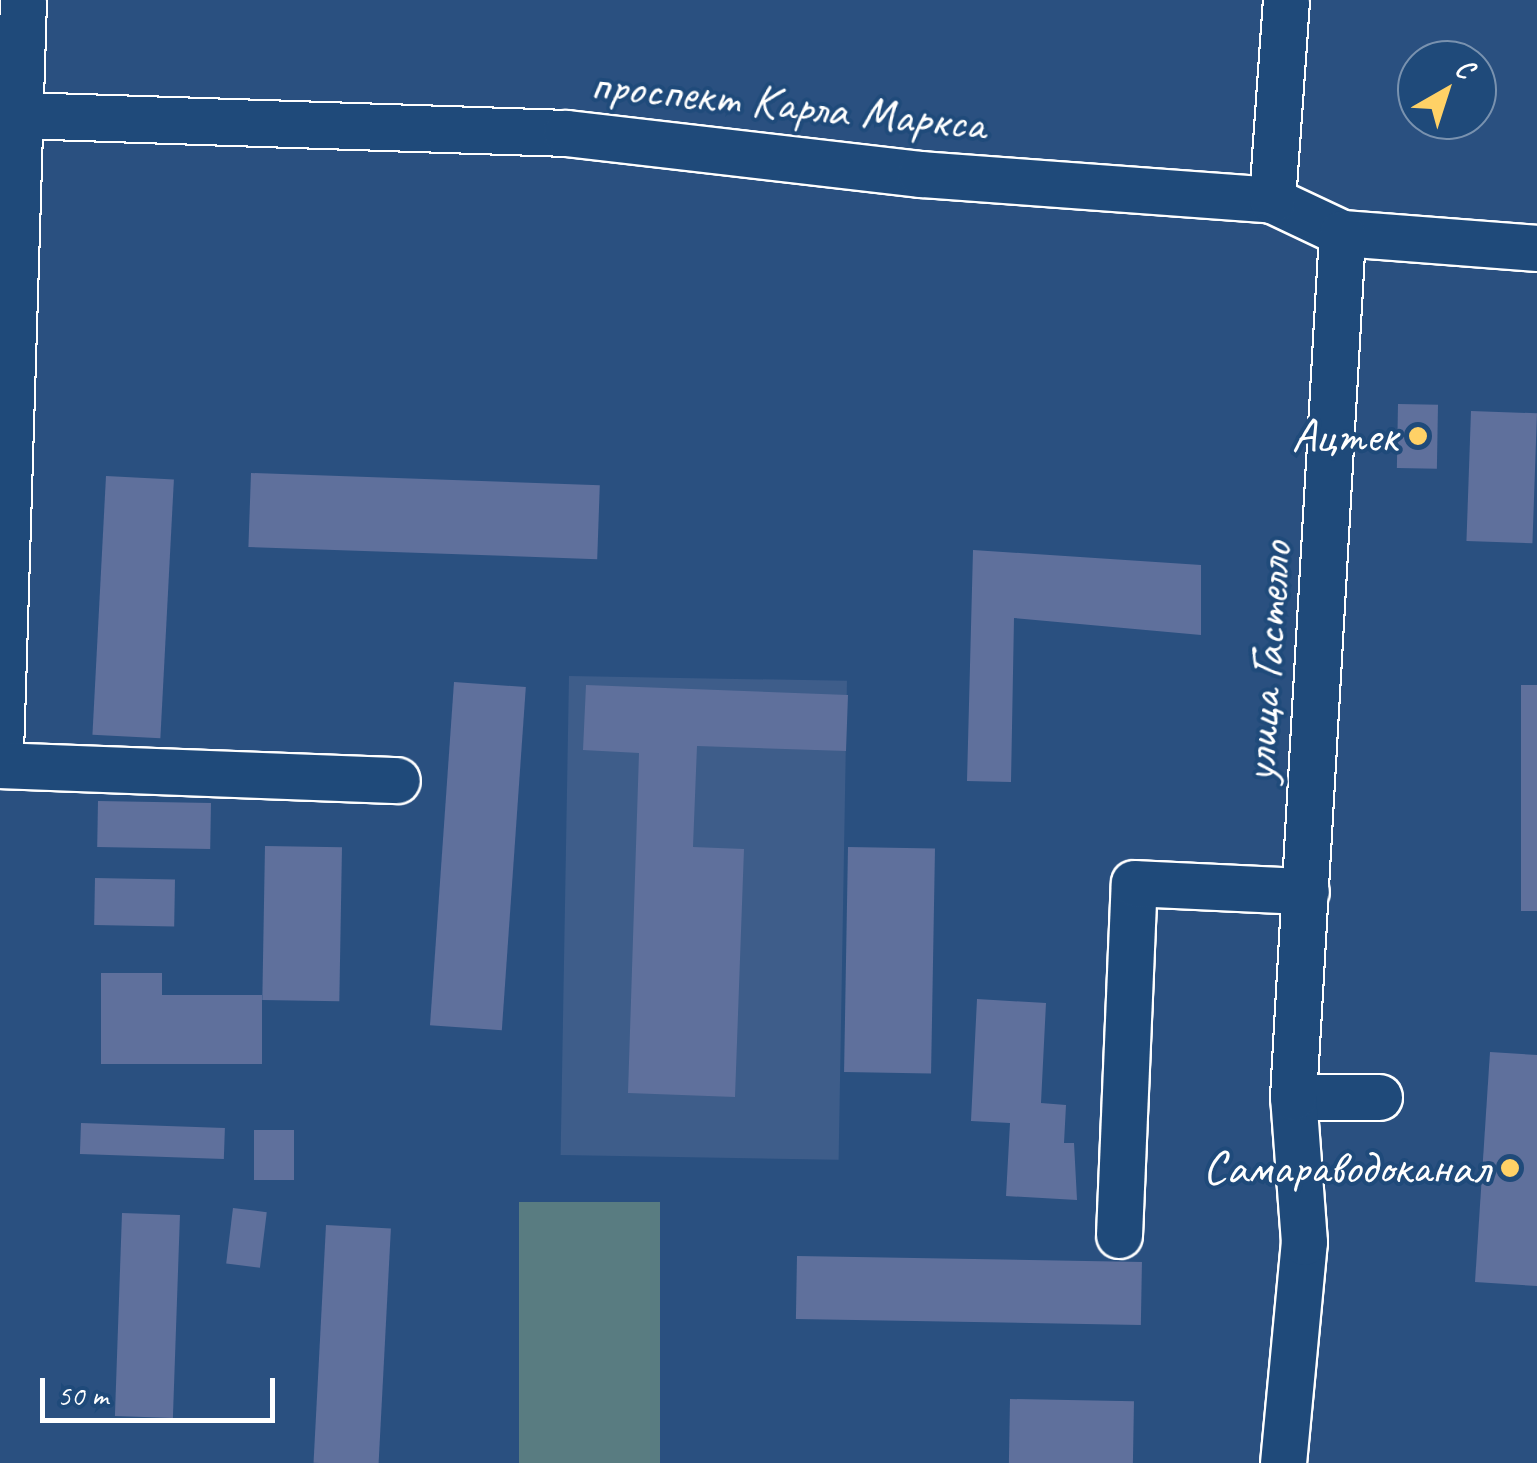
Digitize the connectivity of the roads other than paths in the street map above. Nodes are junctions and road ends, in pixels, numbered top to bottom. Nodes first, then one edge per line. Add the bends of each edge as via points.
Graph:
1 (23, 0) edge
2 (1286, 0) edge
3 (20, 116) junction
4 (1272, 200) junction
5 (1342, 233) junction
6 (1537, 248) edge
7 (6, 346) edge
8 (3, 539) edge
9 (0, 752) edge
10 (0, 765) edge
11 (397, 780) dead end
12 (1306, 891) junction
13 (1293, 1096) junction
14 (1379, 1097) dead end
15 (1119, 1235) dead end
16 (1283, 1463) edge

1 - 3 street
2 - 4 street
3 - 4 street, проспект Карла Маркса via 566,133 922,174
3 - 7 street
4 - 5 street, проспект Карла Маркса
5 - 6 street, проспект Карла Маркса
5 - 12 street, улица Гастелло
7 - 8 street
8 - 9 street
10 - 11 street
12 - 13 street, улица Гастелло
12 - 15 street via 1134,883
13 - 14 street
13 - 16 street, улица Гастелло via 1304,1242

